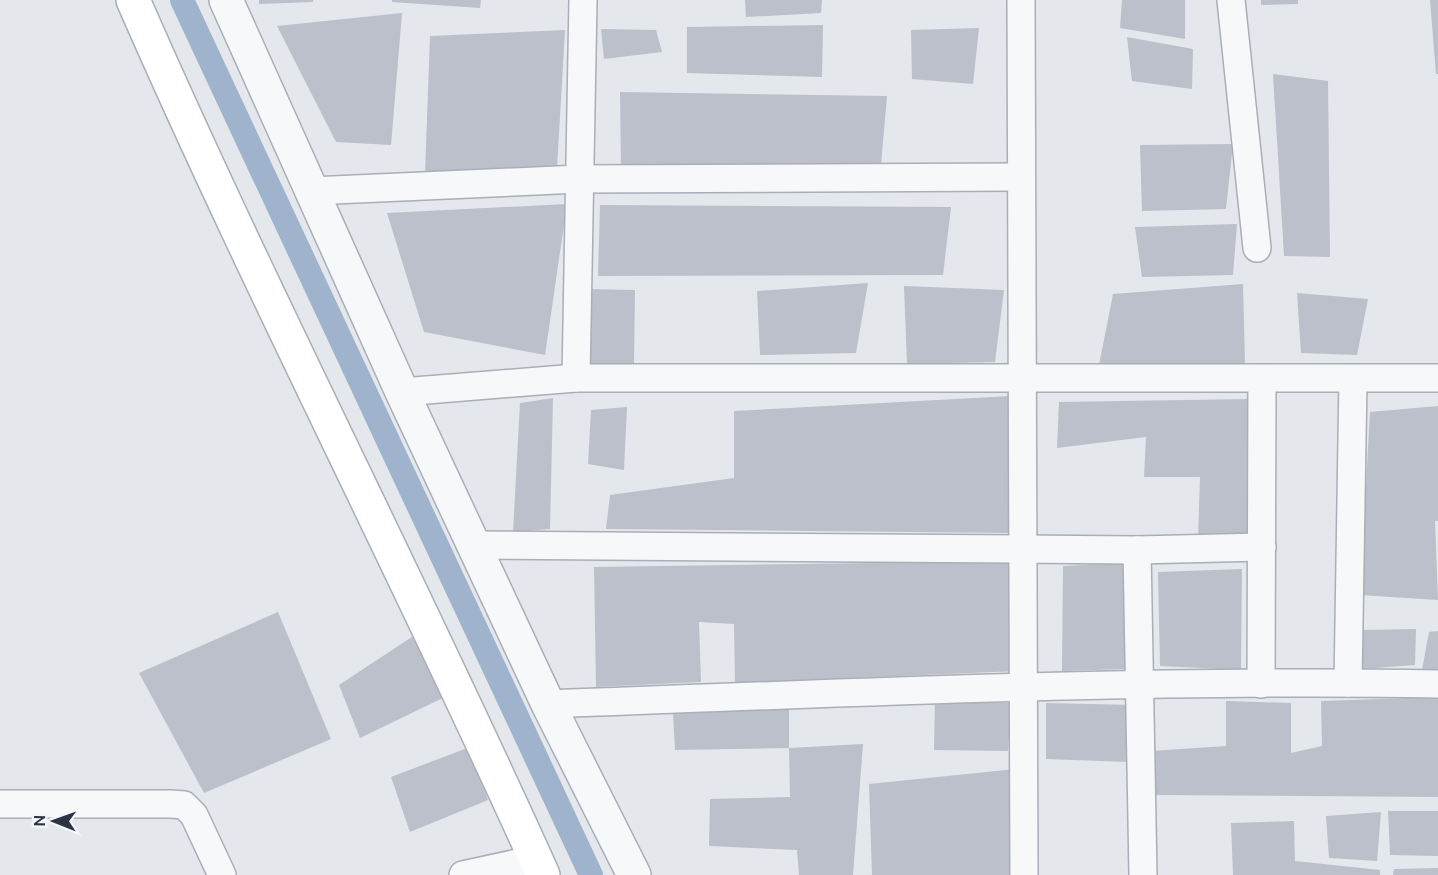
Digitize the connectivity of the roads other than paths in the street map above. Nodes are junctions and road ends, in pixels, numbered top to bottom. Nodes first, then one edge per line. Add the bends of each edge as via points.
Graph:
1 (133, 0) edge
2 (226, 0) edge
3 (582, 0) edge
4 (1021, 0) edge
5 (1231, 0) edge
6 (1021, 177) junction
7 (579, 179) junction
8 (311, 191) junction
9 (1257, 248) dead end
10 (576, 378) junction
11 (1022, 378) junction
12 (1438, 378) edge
13 (1262, 379) junction
14 (1353, 379) junction
15 (402, 392) junction
16 (474, 545) junction
17 (1262, 547) junction
18 (1023, 549) junction
19 (1137, 550) junction
20 (1348, 683) junction
21 (1261, 684) junction
22 (1438, 684) edge
23 (1140, 685) junction
24 (1024, 686) junction
25 (548, 704) junction
26 (0, 804) edge
27 (539, 867) edge
28 (222, 875) edge
29 (463, 875) edge
30 (634, 875) edge
31 (1024, 875) edge
32 (1143, 875) edge

1 - 27 main road via 192,136
2 - 8 street
3 - 7 street
4 - 6 street
5 - 9 street
6 - 7 street
6 - 11 street
7 - 8 street
7 - 10 street
8 - 15 street
10 - 11 street
10 - 15 street
11 - 13 street
11 - 18 street
12 - 14 street
13 - 14 street
13 - 17 street
14 - 20 street
15 - 16 street
16 - 18 street
16 - 25 street
17 - 19 street
17 - 21 street
18 - 19 street
18 - 24 street
19 - 23 street
20 - 21 street
20 - 22 street
21 - 23 street
23 - 24 street
23 - 32 street
24 - 25 street
24 - 31 street
25 - 30 street
26 - 28 street via 184,805 194,814
27 - 29 street

